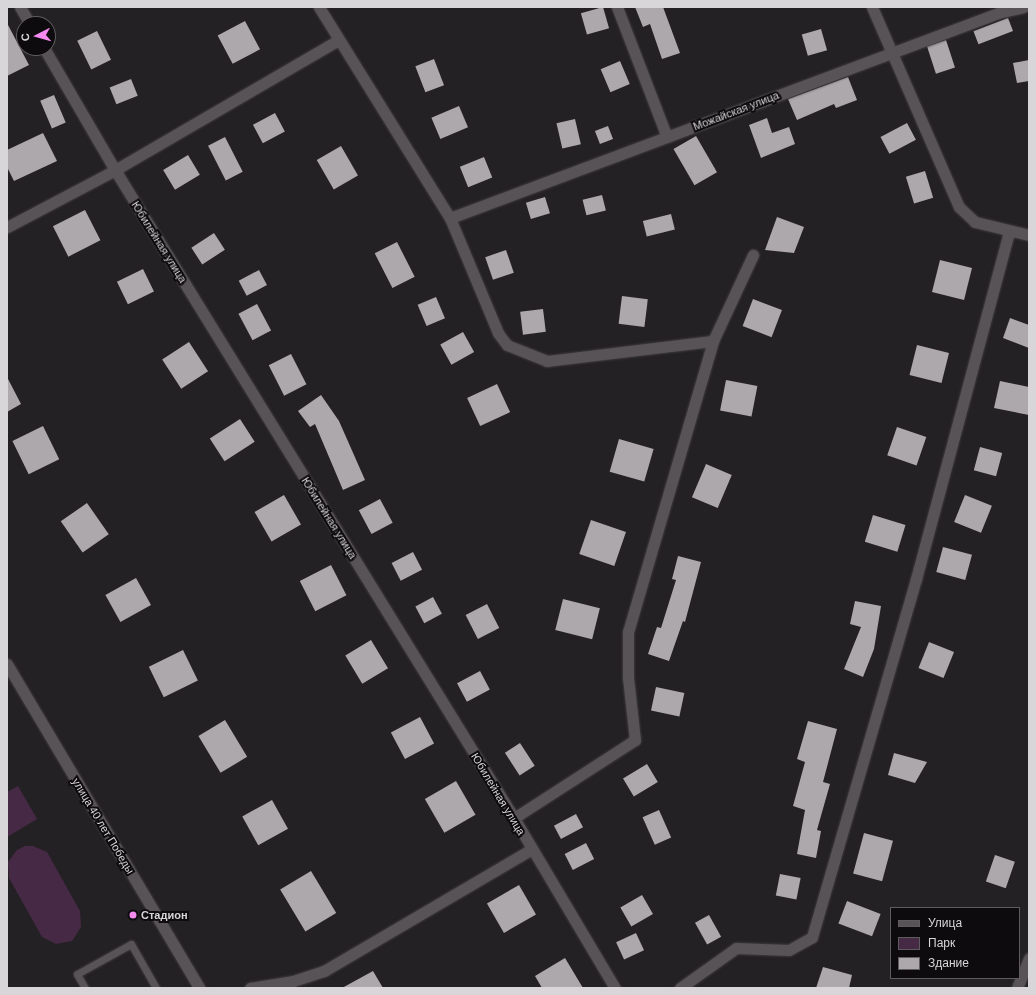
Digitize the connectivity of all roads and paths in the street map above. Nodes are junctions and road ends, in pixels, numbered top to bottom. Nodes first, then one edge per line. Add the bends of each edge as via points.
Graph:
1 (20, 7) edge
2 (319, 7) edge
3 (617, 7) edge
4 (872, 7) edge
5 (1023, 7) edge
6 (25, 16) edge
7 (337, 41) junction
8 (894, 53) junction
9 (49, 56) edge
10 (667, 137) junction
11 (115, 170) junction
12 (450, 218) junction
13 (7, 227) edge
14 (1009, 231) junction
15 (1029, 236) edge
16 (753, 255) dead end
17 (713, 341) junction
18 (7, 664) edge
19 (514, 818) junction
20 (530, 850) junction
21 (1029, 958) edge
22 (85, 988) edge
23 (156, 988) edge
24 (199, 988) edge
25 (250, 988) edge
26 (615, 988) edge
27 (680, 988) edge
28 (1017, 988) edge

1 - 6 street
2 - 7 street
3 - 10 street
4 - 8 street
5 - 8 street, Можайская улица via 998,13
7 - 11 street
7 - 12 street
8 - 10 street, Можайская улица
8 - 14 street via 959,207 975,222
9 - 11 street, Юбилейная улица
10 - 12 street, Можайская улица
11 - 13 street
11 - 19 street, Юбилейная улица
12 - 17 street via 498,333 507,345 520,353 547,361
14 - 15 street
14 - 27 street via 916,579 812,937 789,950 736,948
16 - 17 street
17 - 19 street via 628,632 628,678 635,740
18 - 24 street, улица 40 лет Победы
19 - 20 street, Юбилейная улица
20 - 25 street via 324,971
20 - 26 street, Юбилейная улица
21 - 28 street
22 - 23 lane via 77,974 131,944

